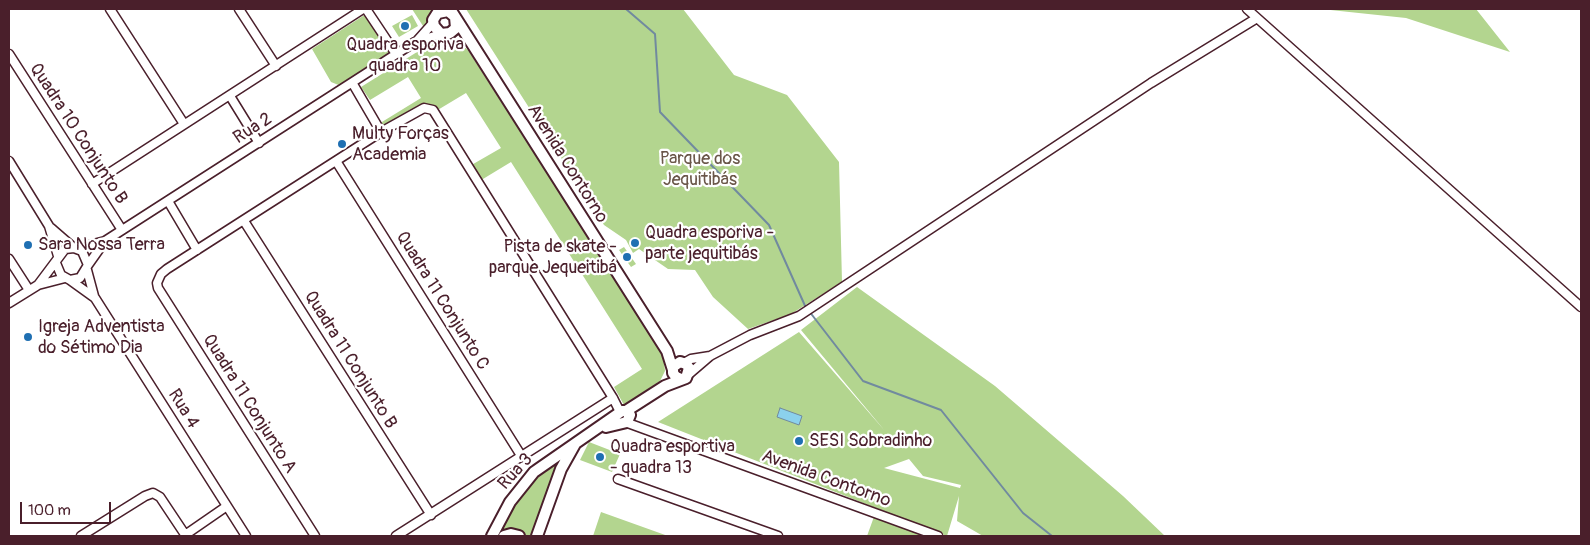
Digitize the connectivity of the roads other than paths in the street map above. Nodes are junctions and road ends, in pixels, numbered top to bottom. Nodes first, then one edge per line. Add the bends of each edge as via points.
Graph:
1 (110, 9) edge
2 (239, 9) edge
3 (365, 9) edge
4 (1247, 9) edge
5 (439, 11) edge
6 (453, 13) edge
7 (1257, 18) junction
8 (433, 23) junction
9 (446, 33) junction
10 (415, 42) junction
11 (472, 44) junction
12 (9, 54) edge
13 (396, 54) junction
14 (276, 66) junction
15 (353, 84) junction
16 (230, 96) junction
17 (184, 124) junction
18 (381, 132) junction
19 (259, 143) junction
20 (9, 161) edge
21 (336, 161) junction
22 (92, 184) junction
23 (168, 201) junction
24 (244, 221) junction
25 (49, 226) junction
26 (122, 230) junction
27 (105, 241) junction
28 (76, 248) junction
29 (197, 250) junction
30 (9, 259) edge
31 (57, 259) junction
32 (88, 267) junction
33 (68, 279) junction
34 (38, 285) junction
35 (29, 290) junction
36 (95, 298) junction
37 (9, 303) edge
38 (1581, 307) edge
39 (667, 351) junction
40 (710, 356) junction
41 (683, 363) junction
42 (681, 373) junction
43 (614, 398) junction
44 (624, 416) junction
45 (577, 441) junction
46 (522, 457) junction
47 (549, 460) junction
48 (561, 469) junction
49 (618, 479) dead end
50 (228, 506) junction
51 (431, 515) junction
52 (82, 536) edge
53 (185, 536) edge
54 (246, 536) edge
55 (315, 536) edge
56 (396, 536) edge
57 (492, 536) edge
58 (504, 536) edge
59 (519, 536) edge
60 (537, 536) edge
61 (778, 536) edge
62 (938, 536) edge

1 - 17 street
2 - 14 street
3 - 13 street
3 - 14 street
4 - 7 street
5 - 6 main road
5 - 8 main road
6 - 9 main road via 457,24
6 - 11 main road, Avenida Contorno
7 - 38 street
7 - 40 street via 1151,83 799,316 750,335
8 - 9 main road via 435,30
8 - 10 street, Rua 2
9 - 10 street, Rua 2
9 - 11 main road
10 - 13 street, Rua 2
11 - 39 main road, Avenida Contorno
12 - 22 street, Quadra 10 Conjunto B
13 - 15 street, Rua 2
14 - 16 street
15 - 18 street
15 - 19 street, Rua 2
16 - 17 street
16 - 19 street
17 - 22 street
18 - 21 street
18 - 43 street via 424,108 432,110
19 - 23 street, Rua 2
20 - 25 street
21 - 24 street
21 - 46 street, Quadra 11 Conjunto C
22 - 26 street, Quadra 10 Conjunto B
23 - 26 street, Rua 2
23 - 29 street
24 - 29 street
24 - 51 street, Quadra 11 Conjunto B
25 - 28 street
25 - 31 street
26 - 27 street, Rua 2
27 - 28 street
27 - 32 street
28 - 31 street via 65,249
28 - 32 street via 86,255
29 - 55 street, Quadra 11 Conjunto A via 161,274 158,288
30 - 35 street
31 - 33 street via 58,272
31 - 34 street
32 - 33 street via 80,278
32 - 36 street
33 - 34 street
33 - 36 street
34 - 35 street
35 - 37 street
36 - 50 street, Rua 4
39 - 41 main road, Avenida Contorno
39 - 42 main road, Avenida Contorno
40 - 41 street via 691,358
40 - 42 street
41 - 42 main road via 675,365
42 - 44 main road
43 - 44 street
43 - 46 street
44 - 45 main road, Rua 3
44 - 62 street, Avenida Contorno via 647,432
45 - 47 main road, Rua 3
45 - 48 main road, Rua 3
46 - 51 street
47 - 48 main road via 555,461
47 - 57 main road, Rua 3 via 521,486
48 - 60 main road, Rua 3
49 - 61 street
50 - 53 street
50 - 54 street, Rua 4
51 - 56 street
52 - 53 street via 153,493 160,498
58 - 59 main road

